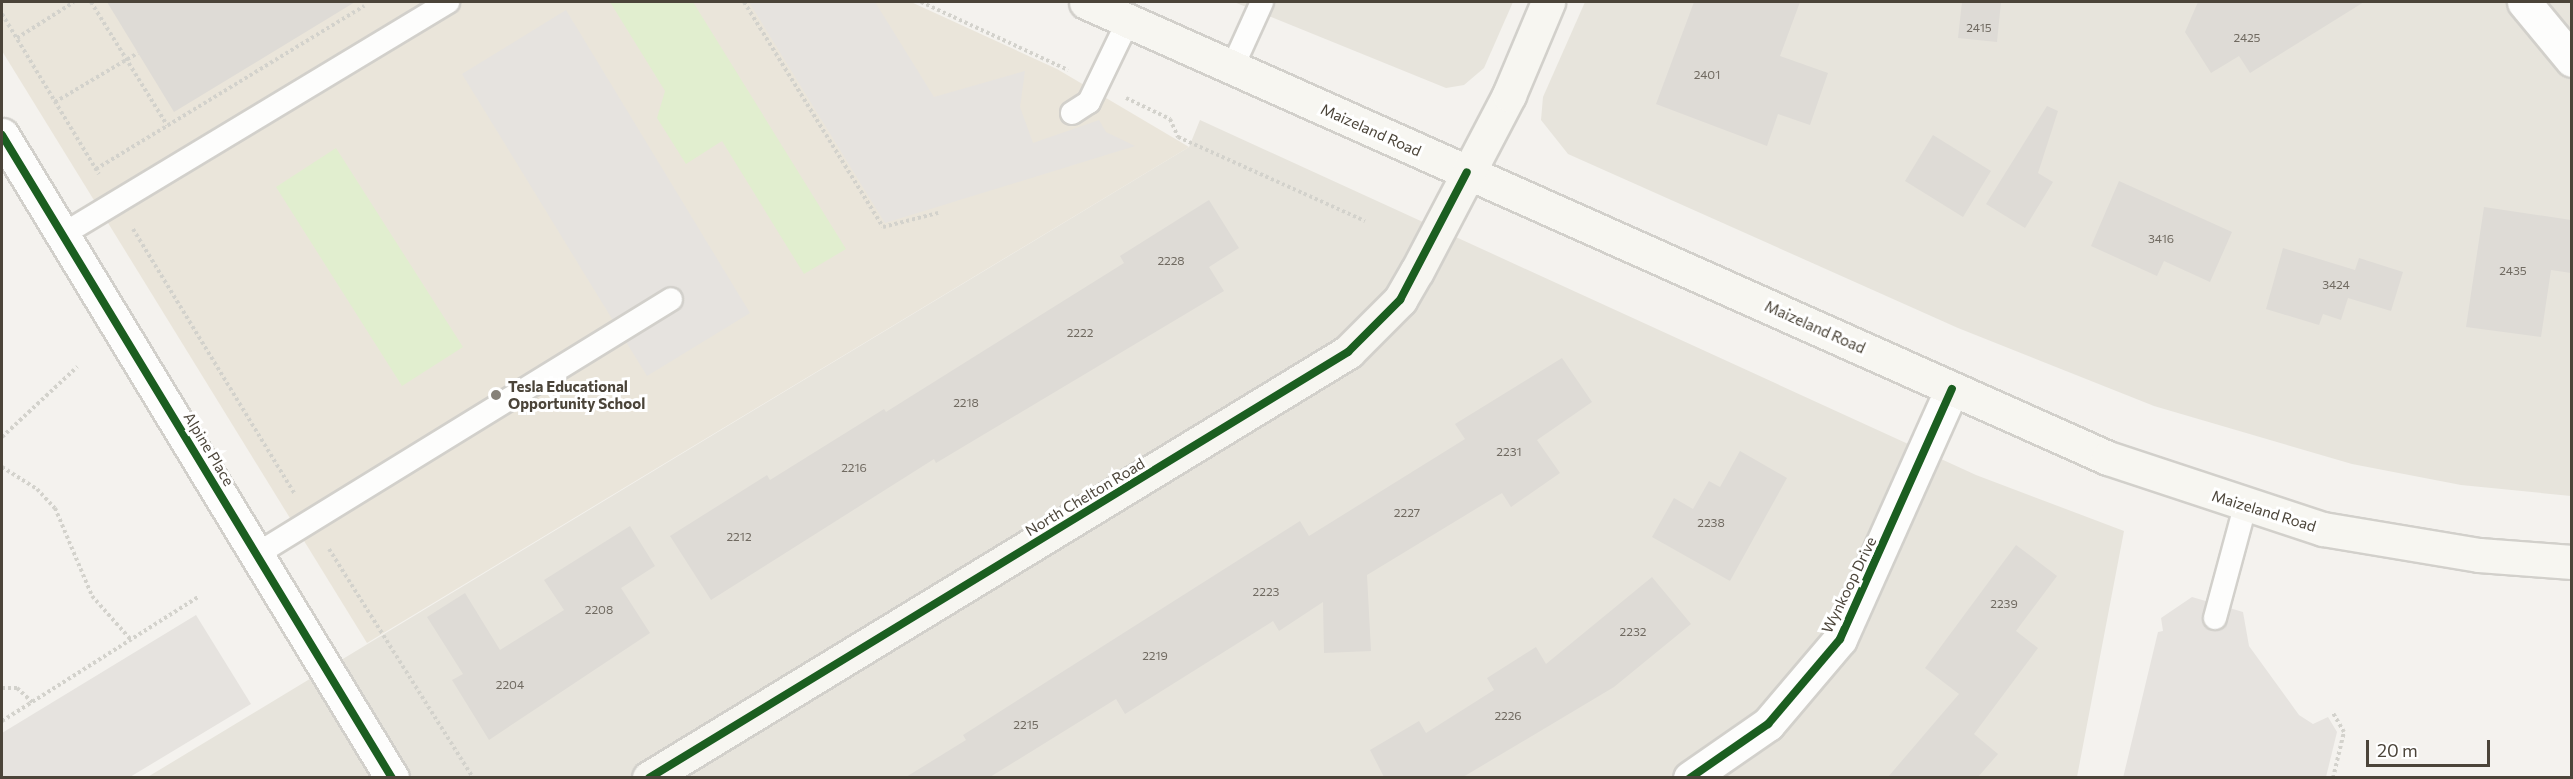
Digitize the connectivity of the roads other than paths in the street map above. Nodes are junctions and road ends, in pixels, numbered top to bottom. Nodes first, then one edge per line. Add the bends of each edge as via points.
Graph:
1 (448, 2) edge
2 (1086, 2) edge
3 (1262, 2) edge
4 (1548, 2) edge
5 (2524, 2) edge
6 (1128, 21) junction
7 (2571, 60) edge
8 (1233, 66) junction
9 (1072, 113) dead end
10 (2, 135) edge
11 (1467, 172) junction
12 (62, 235) junction
13 (671, 299) dead end
14 (1952, 389) junction
15 (2245, 507) junction
16 (257, 554) junction
17 (2571, 562) edge
18 (2215, 618) dead end
19 (393, 777) edge
20 (649, 777) edge
21 (1690, 777) edge

1 - 12 lane
2 - 6 main road, Maizeland Road
3 - 8 lane
4 - 11 main road, North Chelton Road via 1509,95
5 - 7 street
6 - 8 main road, Maizeland Road
6 - 9 lane via 1089,102
8 - 11 main road, Maizeland Road
10 - 12 street, Alpine Place
11 - 14 main road, Maizeland Road
11 - 20 main road, North Chelton Road via 1400,300 1348,352
12 - 16 street, Alpine Place
13 - 16 lane
14 - 15 main road, Maizeland Road via 2108,458
14 - 21 street, Wynkoop Drive via 1840,639 1768,724
15 - 17 main road, Maizeland Road via 2398,544
15 - 18 lane
16 - 19 street, Alpine Place

